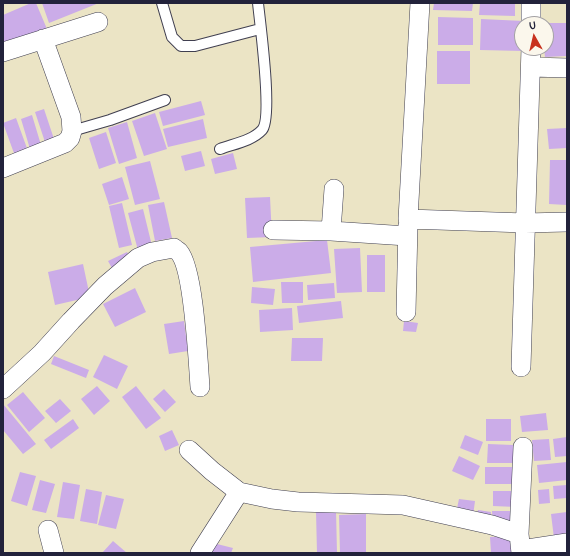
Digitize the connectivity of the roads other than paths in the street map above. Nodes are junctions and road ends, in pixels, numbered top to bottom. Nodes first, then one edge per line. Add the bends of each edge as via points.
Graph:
1 (162, 3) edge
2 (258, 3) edge
3 (420, 3) edge
4 (531, 3) edge
5 (531, 16) edge
6 (98, 22) dead end
7 (260, 29) junction
8 (43, 39) junction
9 (3, 52) edge
10 (531, 56) edge
11 (531, 67) junction
12 (567, 68) edge
13 (165, 100) dead end
14 (72, 131) junction
15 (220, 149) dead end
16 (3, 168) edge
17 (334, 189) dead end
18 (567, 222) edge
19 (525, 223) junction
20 (408, 228) junction
21 (274, 230) dead end
22 (331, 230) junction
23 (406, 312) dead end
24 (521, 367) dead end
25 (200, 387) dead end
26 (3, 389) edge
27 (523, 447) dead end
28 (188, 450) dead end
29 (239, 492) junction
30 (48, 530) dead end
31 (567, 543) edge
32 (520, 546) edge
33 (54, 553) edge
34 (200, 553) edge

1 - 7 lane via 172,37 181,46 195,46
2 - 7 lane
3 - 20 street
4 - 5 street
6 - 8 street
7 - 15 lane via 266,116 263,129 255,136
8 - 9 street
8 - 14 street via 71,117
10 - 11 street
11 - 12 street
11 - 19 street
13 - 14 lane
14 - 16 street via 65,143
17 - 22 street
18 - 19 street
19 - 20 street
19 - 24 street
20 - 22 street
20 - 23 street
21 - 22 street
25 - 26 street via 191,289 185,264 180,253 174,248 152,252 138,258 106,286 42,353
27 - 32 street
28 - 29 street
29 - 32 street via 298,502 403,505 492,525
29 - 34 street
30 - 33 street
31 - 32 street

